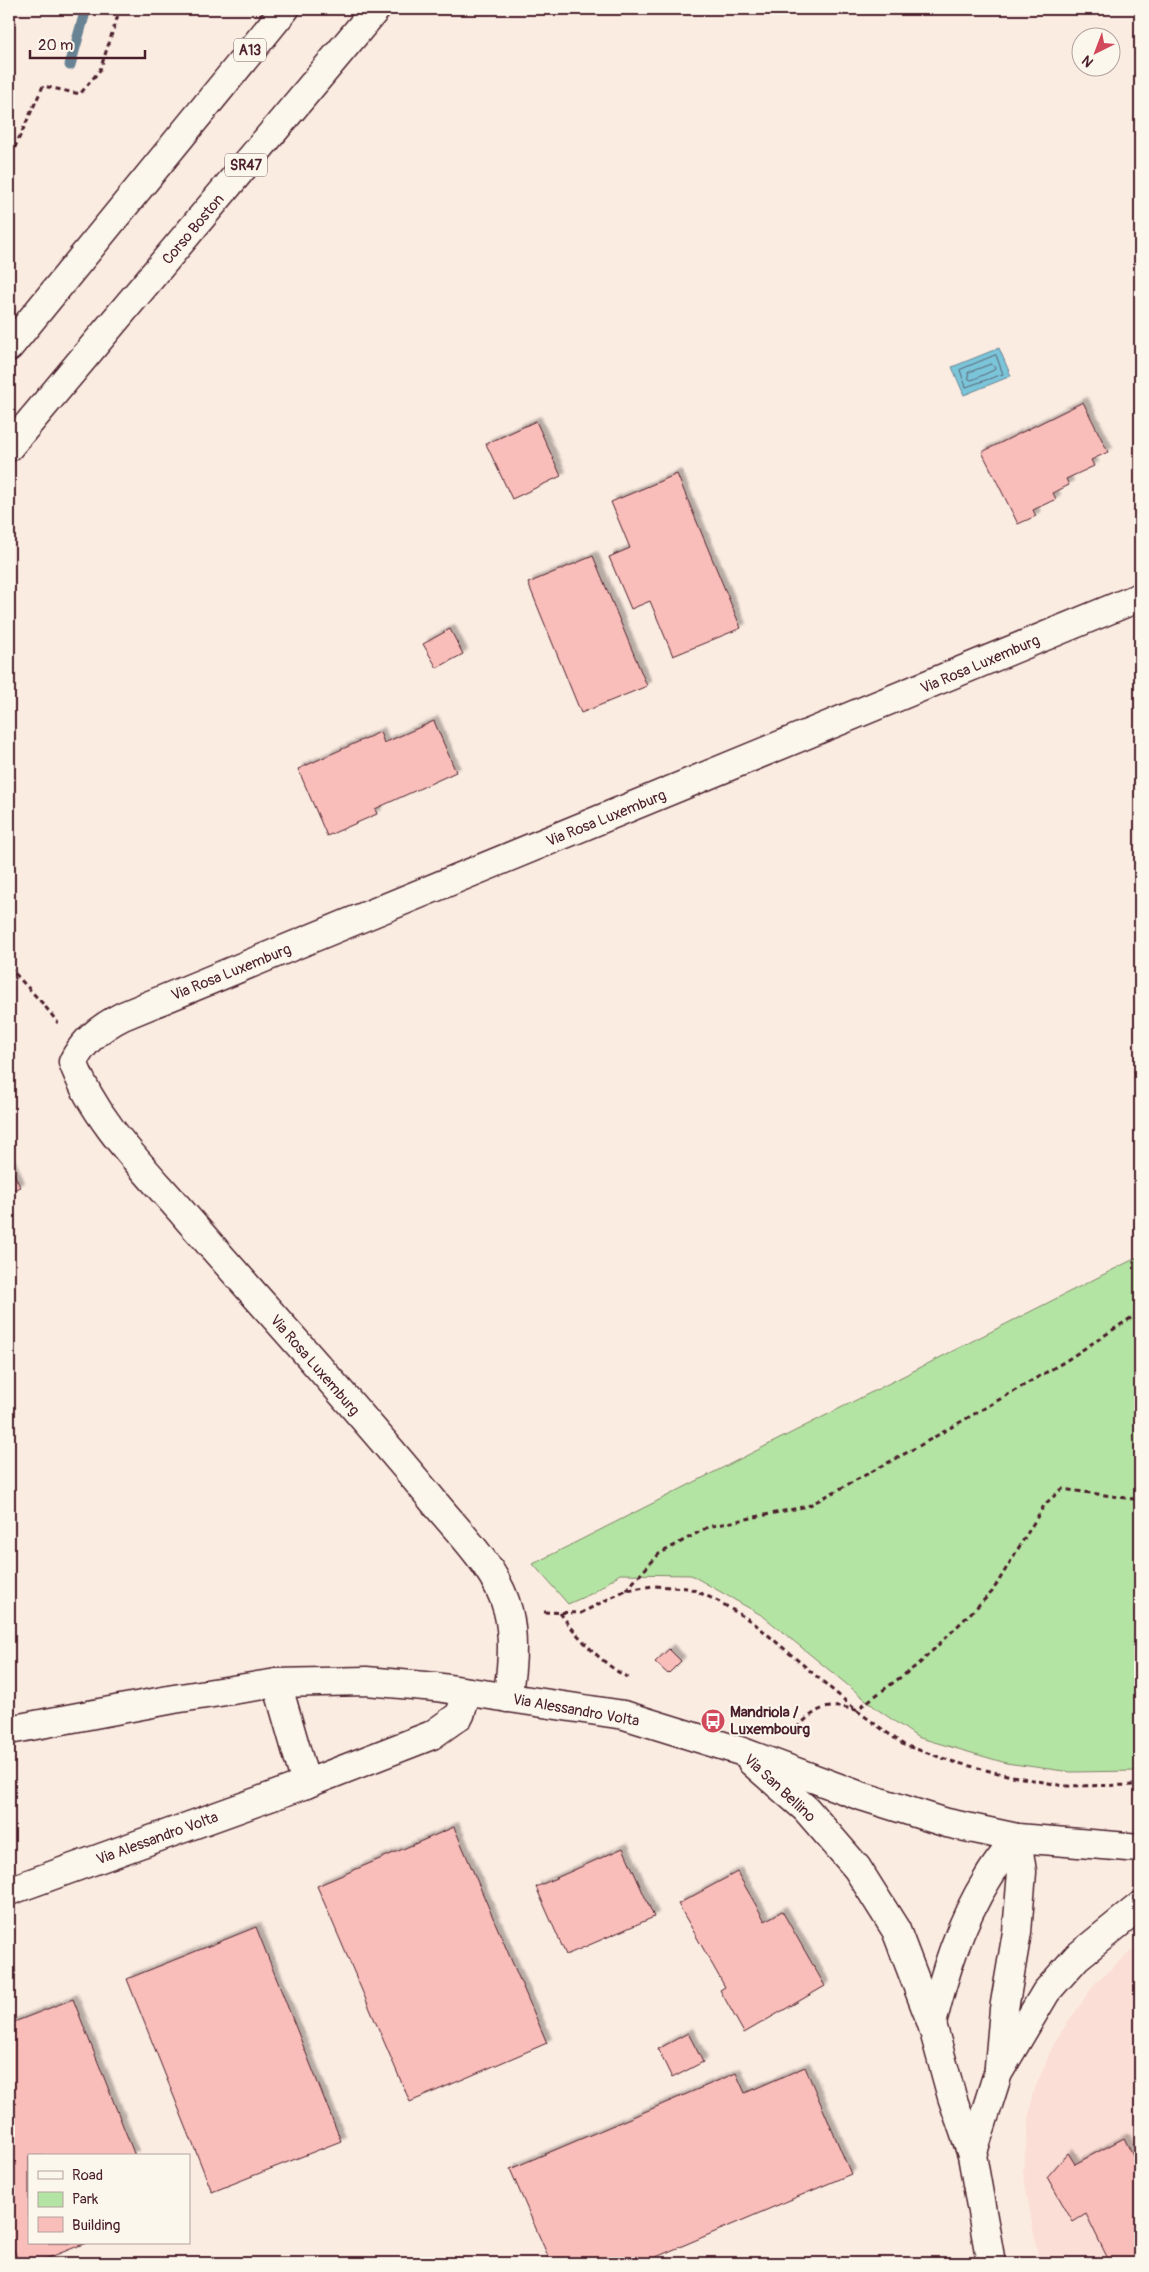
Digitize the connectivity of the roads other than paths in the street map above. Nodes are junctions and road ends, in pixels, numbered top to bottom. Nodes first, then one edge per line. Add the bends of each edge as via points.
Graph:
1 (273, 9) edge
2 (285, 9) edge
3 (376, 9) edge
4 (216, 91) junction
5 (9, 347) edge
6 (9, 447) edge
7 (1140, 597) edge
8 (278, 1683) junction
9 (467, 1692) junction
10 (507, 1698) junction
11 (9, 1730) edge
12 (740, 1751) junction
13 (306, 1784) junction
14 (1017, 1838) junction
15 (1140, 1848) edge
16 (9, 1891) edge
17 (1140, 1906) edge
18 (932, 2024) junction
19 (998, 2072) junction
20 (972, 2155) junction
21 (991, 2263) edge

1 - 4 main road
2 - 4 main road, A13
3 - 6 main road, Corso Boston / SR47
4 - 5 main road
7 - 10 main road, Via Rosa Luxemburg via 123,1016 107,1024 79,1050 73,1062 82,1086 110,1126 403,1465 492,1574 508,1611 513,1665
8 - 9 main road, Via Alessandro Volta via 366,1682
8 - 11 main road, Via Alessandro Volta
8 - 13 main road
9 - 10 main road, Via Alessandro Volta
9 - 13 main road, Via Alessandro Volta via 460,1715 432,1735
10 - 12 main road, Via Alessandro Volta via 624,1715
12 - 14 main road, Via San Bellino via 920,1815
12 - 18 main road, Via San Bellino via 806,1809 857,1868 896,1930
13 - 16 main road, Via Alessandro Volta
14 - 15 main road, Via San Bellino
14 - 18 main road, Via San Bellino via 987,1879 963,1926 940,1990
14 - 19 main road, Via San Bellino via 1022,1872
17 - 19 main road, Via San Bellino via 1077,1957 1046,1992
18 - 20 main road, Via San Bellino
19 - 20 main road, Via San Bellino
20 - 21 main road, Via San Bellino

